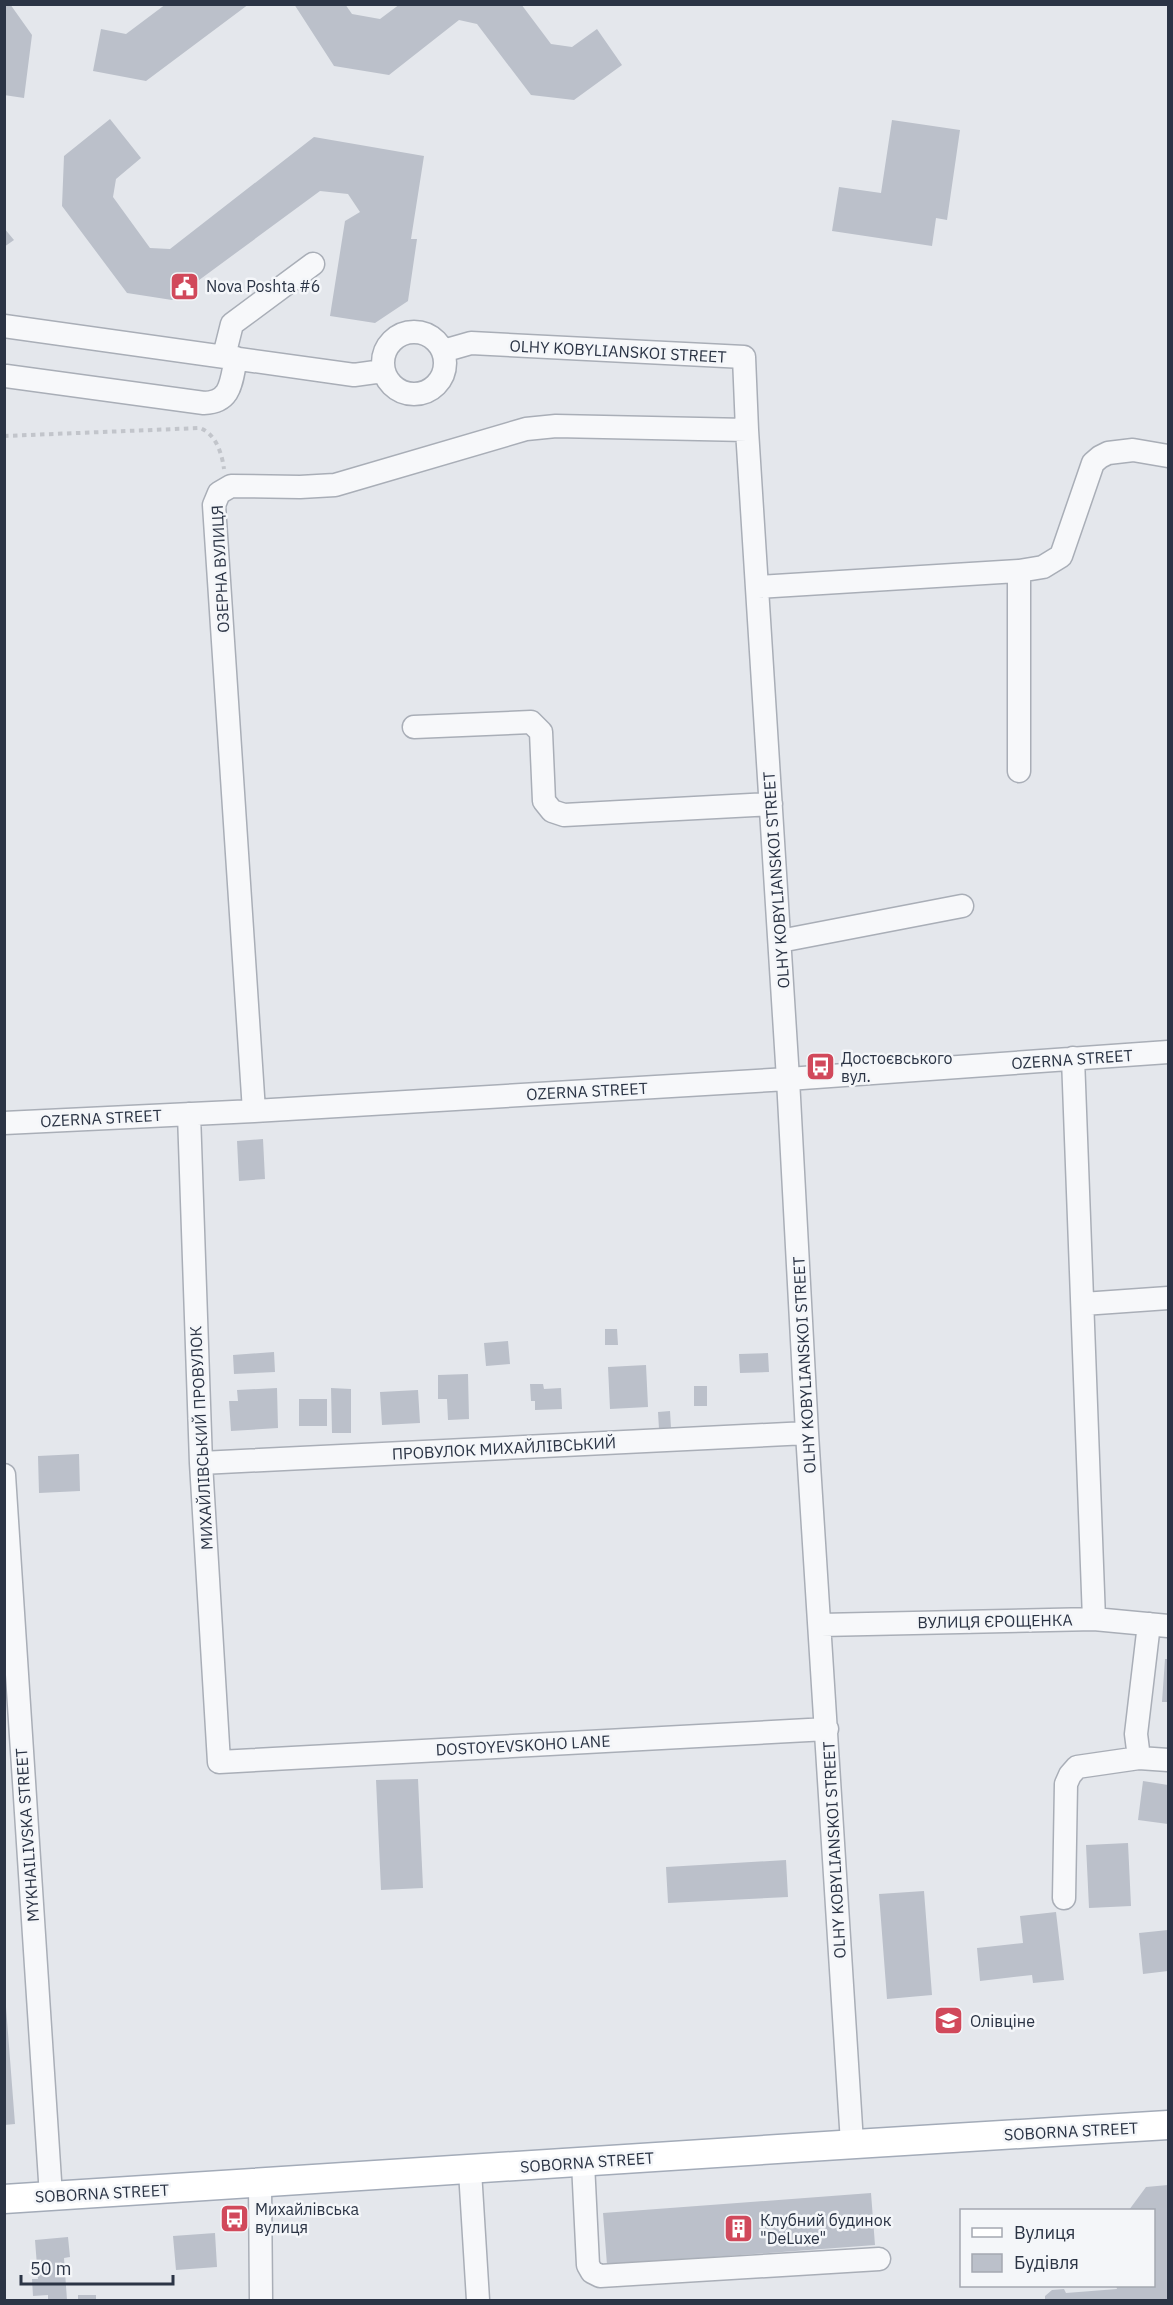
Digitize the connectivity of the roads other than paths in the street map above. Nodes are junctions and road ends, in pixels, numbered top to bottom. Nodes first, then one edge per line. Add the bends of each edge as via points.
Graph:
1 (313, 264) dead end
2 (4, 326) edge
3 (443, 351) junction
4 (230, 357) junction
5 (383, 371) junction
6 (6, 376) edge
7 (747, 430) junction
8 (1168, 456) edge
9 (1019, 571) junction
10 (758, 587) junction
11 (414, 727) dead end
12 (1018, 771) dead end
13 (771, 804) junction
14 (962, 906) dead end
15 (780, 941) junction
16 (1168, 1052) edge
17 (1073, 1058) junction
18 (788, 1079) junction
19 (254, 1111) junction
20 (189, 1114) junction
21 (4, 1123) edge
22 (1168, 1298) edge
23 (1083, 1304) junction
24 (807, 1433) junction
25 (201, 1463) junction
26 (4, 1475) edge
27 (1094, 1619) junction
28 (821, 1625) junction
29 (1159, 1625) edge
30 (827, 1729) junction
31 (1139, 1758) junction
32 (1168, 1760) edge
33 (219, 1762) joint
34 (1064, 1898) dead end
35 (1168, 2125) edge
36 (852, 2143) junction
37 (583, 2163) junction
38 (470, 2171) junction
39 (260, 2184) junction
40 (51, 2196) junction
41 (4, 2199) edge
42 (879, 2259) dead end
43 (261, 2301) edge
44 (478, 2301) edge

1 - 4 street via 232,324
2 - 4 street
3 - 5 street via 437,342 419,332 399,335 385,351
3 - 5 street via 445,361 440,380 424,393 414,395 394,388
3 - 7 street, OLHY KOBYLIANSKOI STREET via 471,343 744,357
4 - 5 street via 354,375
4 - 6 street via 228,392 213,403
7 - 10 street, OLHY KOBYLIANSKOI STREET
7 - 19 street, ОЗЕРНА ВУЛИЦЯ via 556,426 526,429 335,485 231,486 216,498
8 - 9 street via 1133,450 1108,453 1092,463 1061,556 1043,567
9 - 10 street
9 - 12 street
10 - 13 street, OLHY KOBYLIANSKOI STREET
11 - 13 street via 531,722 541,732 544,801 552,811 564,815
13 - 15 street, OLHY KOBYLIANSKOI STREET
14 - 15 street
15 - 18 street, OLHY KOBYLIANSKOI STREET
16 - 17 street, OZERNA STREET
17 - 18 street, OZERNA STREET
17 - 23 street
18 - 19 street, OZERNA STREET
18 - 24 street, OLHY KOBYLIANSKOI STREET
19 - 20 street, OZERNA STREET
20 - 21 street, OZERNA STREET
20 - 25 street, МИХАЙЛІВСЬКИЙ ПРОВУЛОК
22 - 23 street
23 - 27 street
24 - 25 street, ПРОВУЛОК МИХАЙЛІВСЬКИЙ
24 - 28 street, OLHY KOBYLIANSKOI STREET
25 - 33 street, МИХАЙЛІВСЬКИЙ ПРОВУЛОК
26 - 40 street, MYKHAILIVSKA STREET
27 - 28 street, ВУЛИЦЯ ЄРОЩЕНКА
27 - 29 street, ВУЛИЦЯ ЄРОЩЕНКА
28 - 30 street, OLHY KOBYLIANSKOI STREET
29 - 31 street via 1136,1734
30 - 33 street, DOSTOYEVSKOHO LANE
30 - 36 street, OLHY KOBYLIANSKOI STREET
31 - 32 street
31 - 34 street via 1077,1767 1070,1775 1066,1784
35 - 36 main road, SOBORNA STREET
36 - 37 main road, SOBORNA STREET
37 - 38 main road, SOBORNA STREET
37 - 42 street via 588,2265 600,2276
38 - 39 main road, SOBORNA STREET
38 - 44 street
39 - 40 main road, SOBORNA STREET
39 - 43 street
40 - 41 main road, SOBORNA STREET

